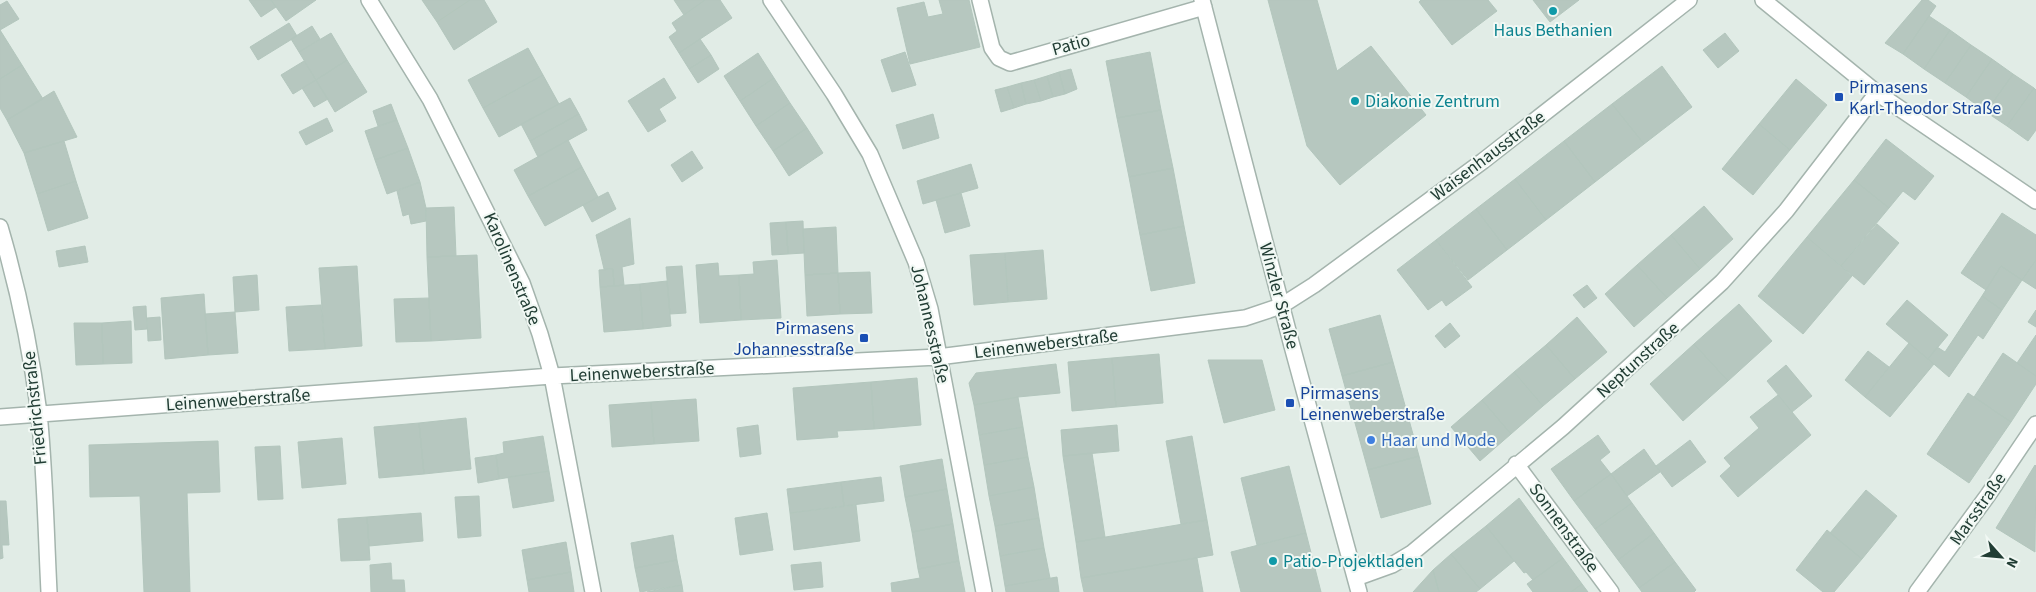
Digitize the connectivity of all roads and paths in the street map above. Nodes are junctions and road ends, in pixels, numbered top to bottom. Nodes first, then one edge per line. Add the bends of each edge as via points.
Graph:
1 (369, 0) edge
2 (771, 0) edge
3 (980, 0) edge
4 (1689, 0) edge
5 (1763, 0) edge
6 (1203, 3) edge
7 (1876, 93) junction
8 (2036, 202) edge
9 (0, 227) edge
10 (1281, 306) junction
11 (938, 357) junction
12 (552, 376) junction
13 (39, 414) junction
14 (0, 417) edge
15 (2036, 424) edge
16 (1516, 464) junction
17 (1358, 585) edge
18 (50, 592) edge
19 (593, 592) edge
20 (984, 592) edge
21 (1611, 592) edge
22 (1917, 592) edge

1 - 12 street, Karolinenstraße via 430,99 522,283
2 - 11 street, Johannesstraße via 870,154 916,262 930,309
3 - 6 street, Patio via 992,48 999,58 1010,63
4 - 10 street, Waisenhausstraße via 1483,161 1314,286
5 - 7 street
6 - 10 street, Winzler Straße
7 - 8 street
7 - 16 street, Neptunstraße via 1786,211 1722,282 1562,427
9 - 13 street, Friedrichstraße via 28,341
10 - 11 street, Leinenweberstraße via 1245,318 1199,325
10 - 17 street, Winzler Straße
11 - 12 street, Leinenweberstraße
11 - 20 street, Johannesstraße
12 - 13 street, Leinenweberstraße
12 - 19 street, Karolinenstraße
13 - 14 street, Leinenweberstraße
13 - 18 street, Friedrichstraße
15 - 22 street, Marsstraße
16 - 17 street, Neptunstraße via 1412,553
16 - 21 street, Sonnenstraße

